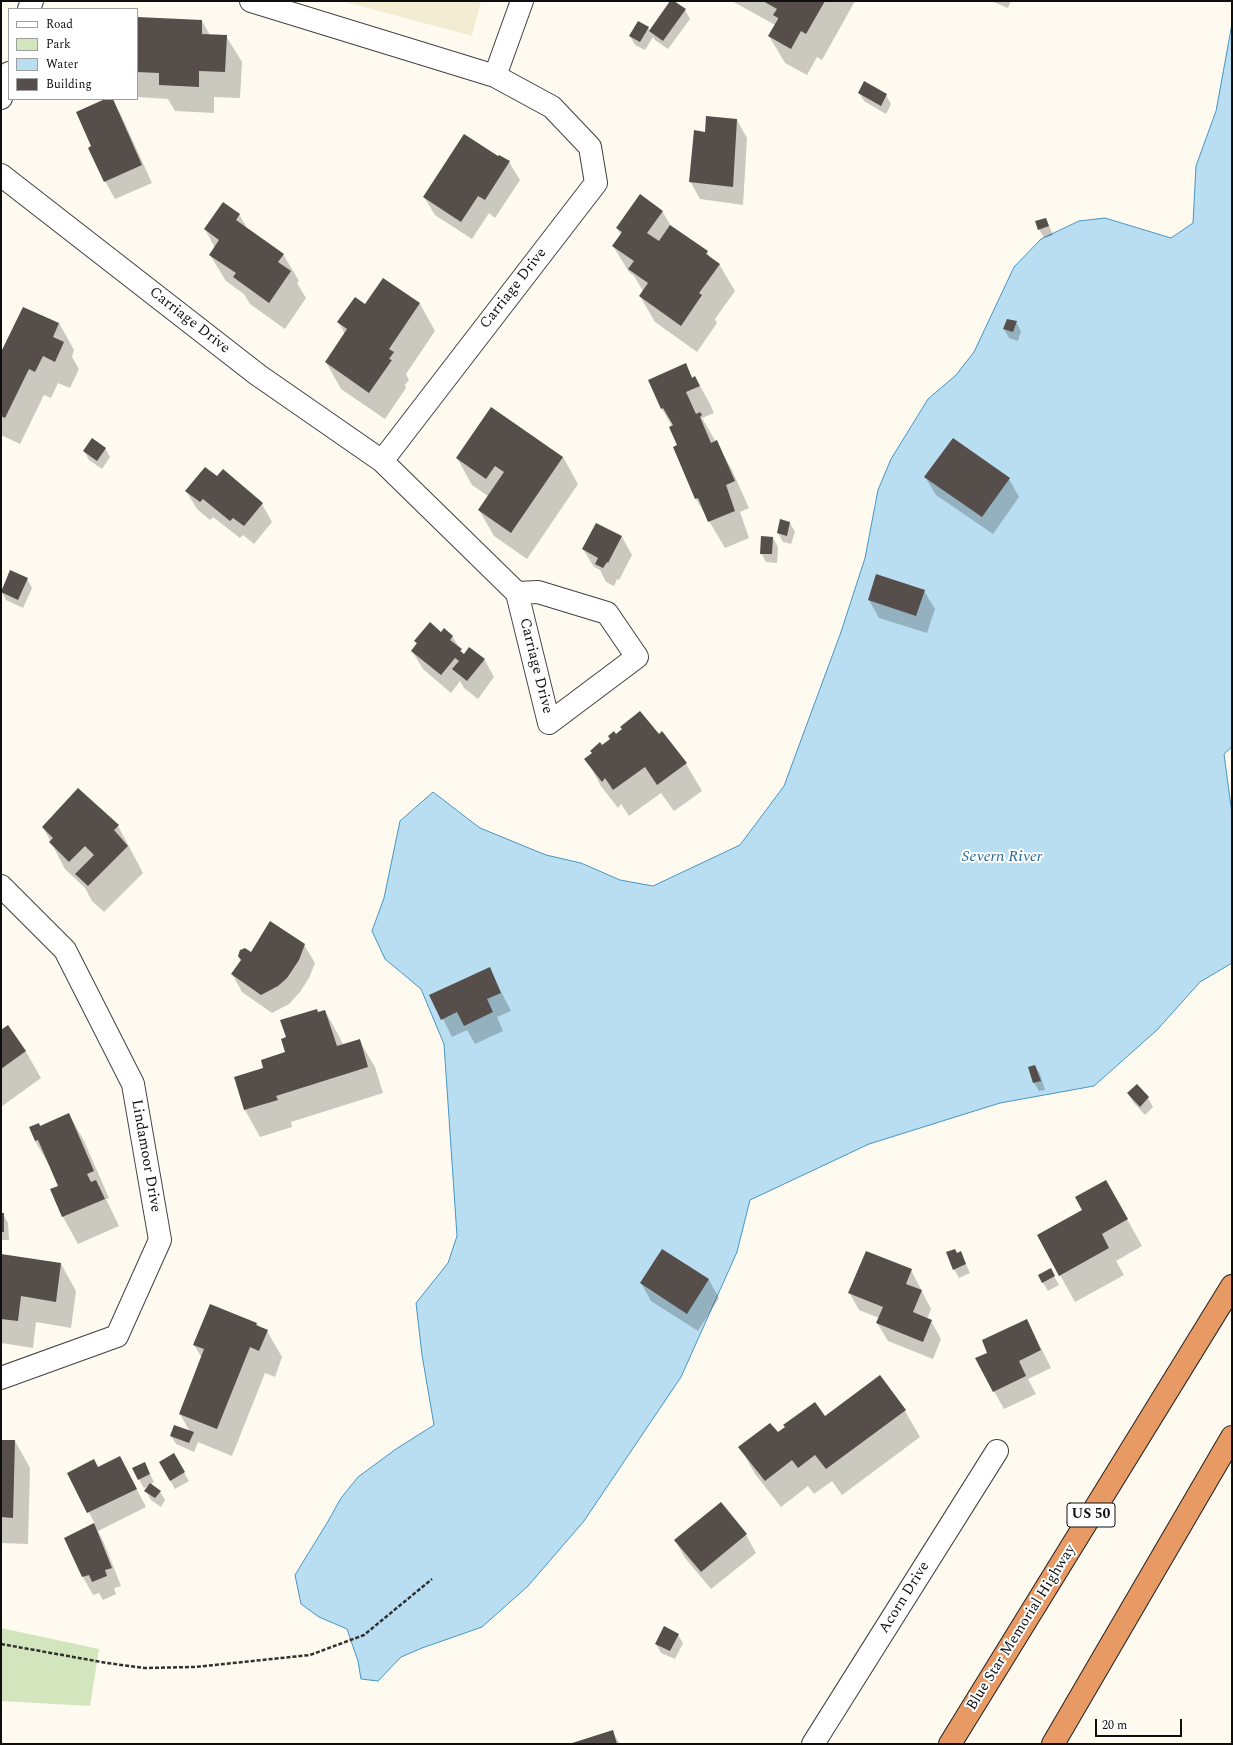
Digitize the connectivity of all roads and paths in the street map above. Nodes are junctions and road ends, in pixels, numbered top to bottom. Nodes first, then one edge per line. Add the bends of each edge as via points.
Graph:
1 (251, 1) edge
2 (522, 1) edge
3 (8, 76) edge
4 (496, 76) junction
5 (1, 98) edge
6 (1, 175) edge
7 (382, 461) junction
8 (517, 593) junction
9 (1, 886) edge
10 (1232, 1286) edge
11 (1, 1378) edge
12 (1232, 1437) edge
13 (997, 1451) dead end
14 (432, 1580) dead end
15 (1, 1644) edge
16 (813, 1744) edge
17 (950, 1744) edge
18 (1053, 1744) edge

1 - 4 street
2 - 4 street
3 - 5 street
4 - 7 street, Carriage Drive via 552,107 590,147 596,183
6 - 7 street, Carriage Drive via 258,375
7 - 8 street, Carriage Drive
8 - 8 street, Carriage Drive via 538,592 607,613 638,657 549,723
9 - 11 street, Lindamoor Drive via 65,950 133,1084 160,1240 117,1336
10 - 17 highway, Blue Star Memorial Highway / US 50
12 - 18 highway
13 - 16 street, Acorn Drive
14 - 15 path via 364,1635 310,1655 194,1667 144,1668

